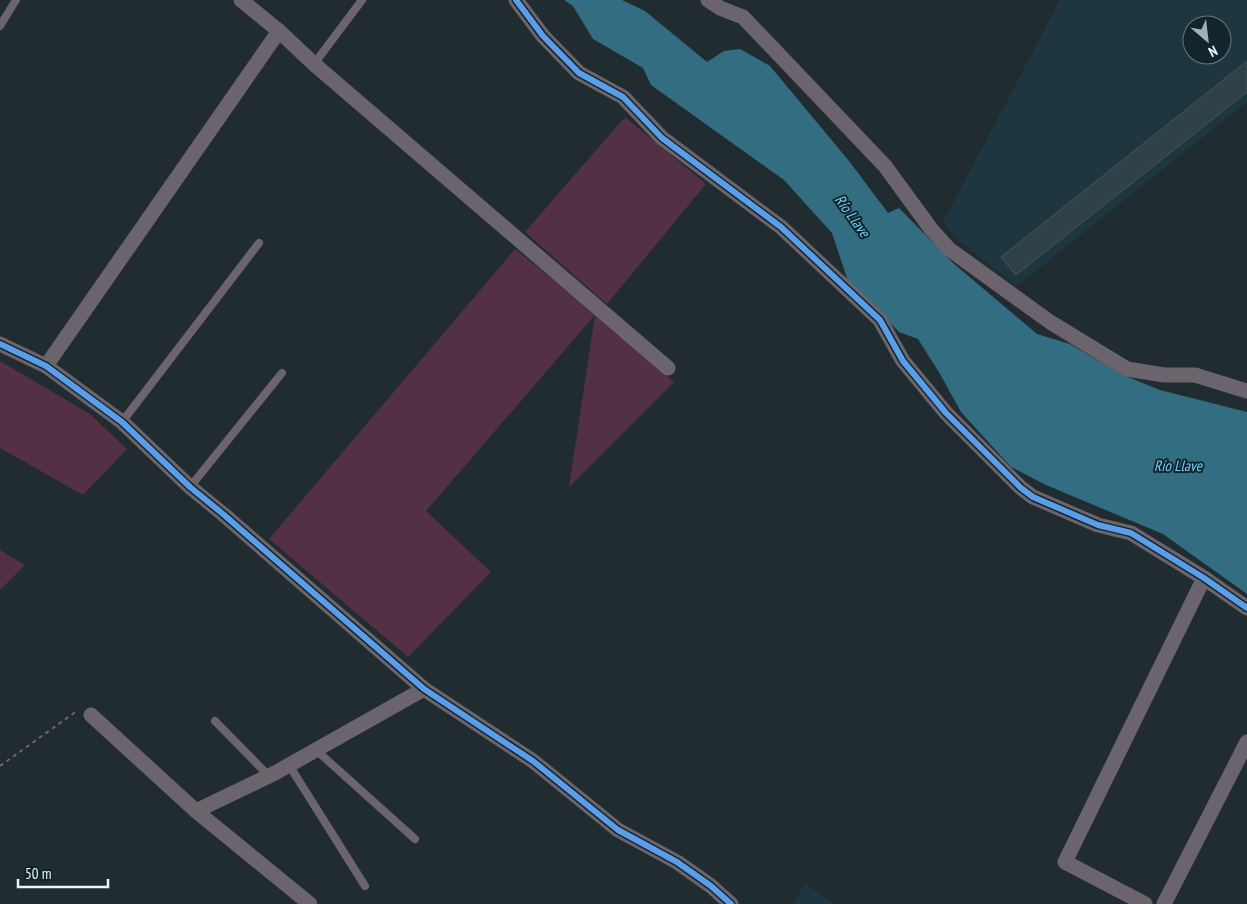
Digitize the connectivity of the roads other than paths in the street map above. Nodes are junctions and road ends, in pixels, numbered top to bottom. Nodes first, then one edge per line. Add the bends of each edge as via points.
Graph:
1 (16, 0) edge
2 (241, 0) edge
3 (362, 0) edge
4 (516, 0) edge
5 (708, 0) edge
6 (0, 26) edge
7 (279, 31) junction
8 (314, 64) junction
9 (259, 243) dead end
10 (0, 344) edge
11 (46, 366) junction
12 (668, 368) dead end
13 (282, 373) dead end
14 (1247, 391) edge
15 (122, 422) junction
16 (190, 487) junction
17 (1204, 578) junction
18 (1247, 608) edge
19 (424, 689) junction
20 (91, 715) road end
21 (214, 721) dead end
22 (1247, 742) edge
23 (316, 750) junction
24 (288, 765) junction
25 (269, 776) junction
26 (196, 811) junction
27 (415, 839) dead end
28 (365, 886) dead end
29 (310, 904) edge
30 (730, 904) edge
31 (1145, 904) edge
32 (1164, 904) edge

1 - 6 lane
2 - 7 street
3 - 8 lane
4 - 17 street via 543,36 579,73 622,97 662,138 781,227 880,320 903,361 946,413 1021,488 1033,497 1098,525 1131,534
5 - 14 street via 743,17 885,166 948,248 1003,288 1050,322 1127,369 1164,376 1196,376
7 - 8 street
7 - 11 street
8 - 12 street
9 - 15 lane
10 - 11 street
11 - 15 street
13 - 16 lane
15 - 16 street
16 - 19 street
17 - 18 street
17 - 31 street via 1065,862
19 - 23 street
19 - 30 street via 533,761 618,830 677,862
20 - 26 street
21 - 25 lane
22 - 32 street
23 - 24 street
23 - 27 lane
24 - 25 street
24 - 28 lane
25 - 26 street
26 - 29 street

